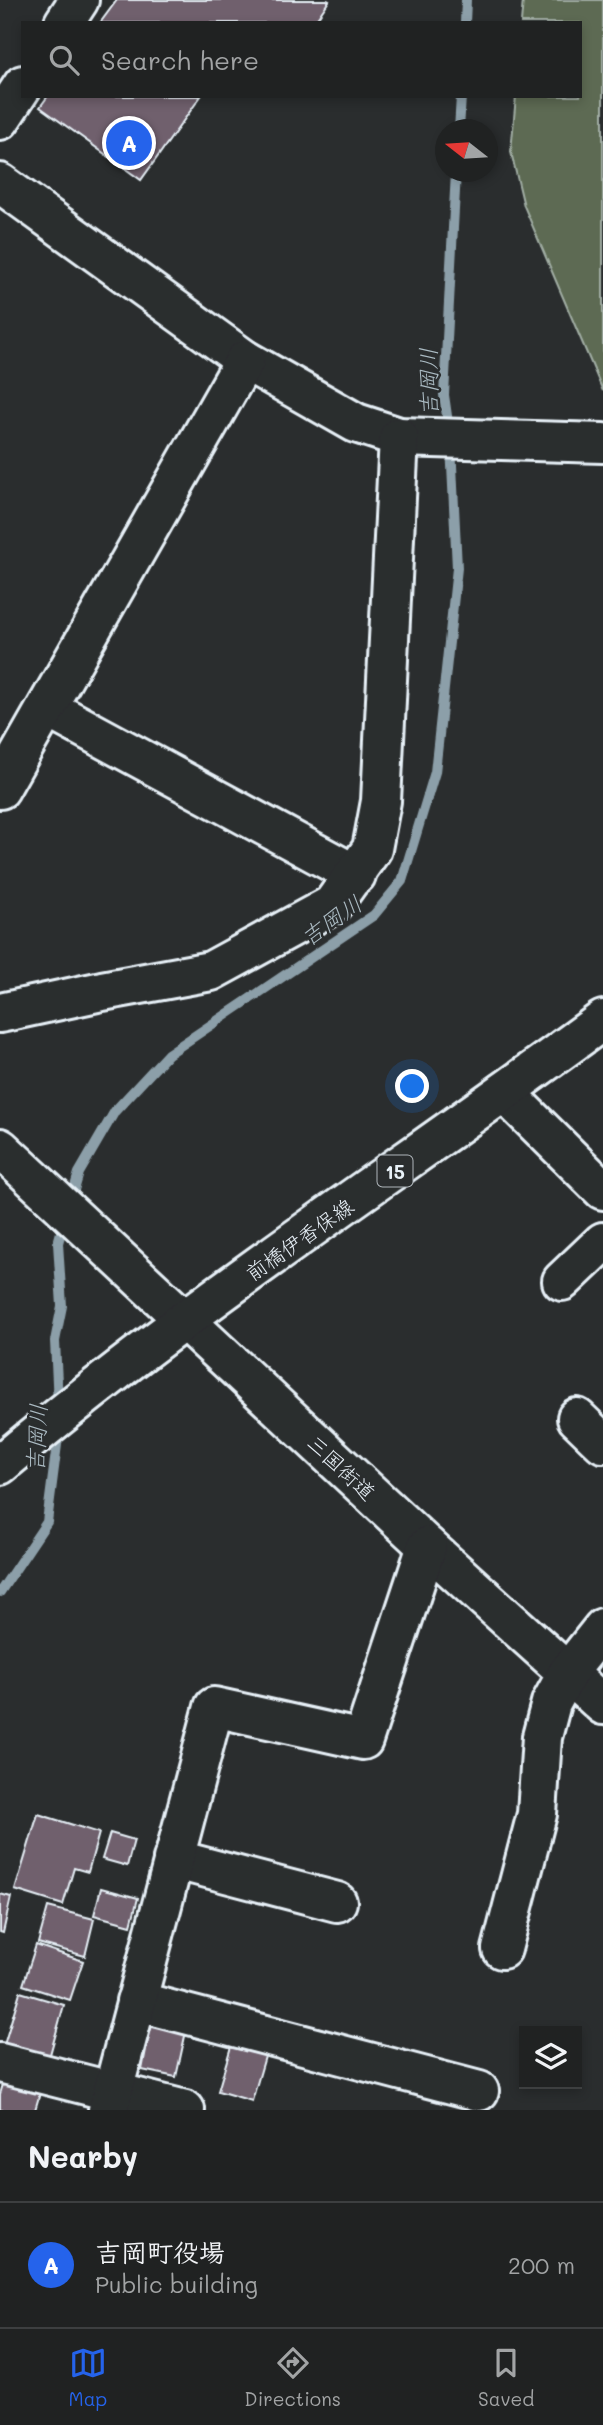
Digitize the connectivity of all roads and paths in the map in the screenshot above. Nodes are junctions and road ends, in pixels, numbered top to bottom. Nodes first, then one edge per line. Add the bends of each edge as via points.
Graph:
1 (79, 0) edge
2 (65, 21) edge
3 (21, 88) edge
4 (0, 120) edge
5 (0, 183) edge
6 (245, 360) junction
7 (408, 437) junction
8 (603, 443) edge
9 (47, 708) junction
10 (0, 789) edge
11 (356, 875) junction
12 (0, 1013) edge
13 (603, 1020) edge
14 (504, 1093) junction
15 (0, 1148) edge
16 (603, 1190) edge
17 (603, 1242) edge
18 (562, 1281) dead end
19 (185, 1320) junction
20 (0, 1465) edge
21 (426, 1546) junction
22 (603, 1628) edge
23 (568, 1672) junction
24 (603, 1705) edge
25 (173, 1859) junction
26 (337, 1902) dead end
27 (502, 1948) dead end
28 (136, 2001) junction
29 (0, 2063) edge
30 (479, 2091) dead end
31 (110, 2101) edge
32 (185, 2110) edge

1 - 2 street
3 - 4 street
5 - 6 street
6 - 7 street via 356,423
6 - 9 street
7 - 8 street
7 - 11 street via 381,801 372,849
9 - 10 street
9 - 11 street
11 - 12 street via 332,905 211,971
13 - 14 street, 前橋伊香保線 / 15
14 - 16 street
14 - 19 street, 前橋伊香保線 / 15
15 - 19 street, 三国街道
17 - 18 street
19 - 20 street, 前橋伊香保線 / 15 via 80,1397
19 - 21 street, 三国街道
21 - 23 street, 三国街道
21 - 25 street via 363,1740 214,1707
22 - 23 street
23 - 24 street, 三国街道
23 - 27 street via 551,1703 542,1737 537,1814
25 - 26 street
25 - 28 street
28 - 30 street
28 - 31 street
29 - 31 street
31 - 32 street

